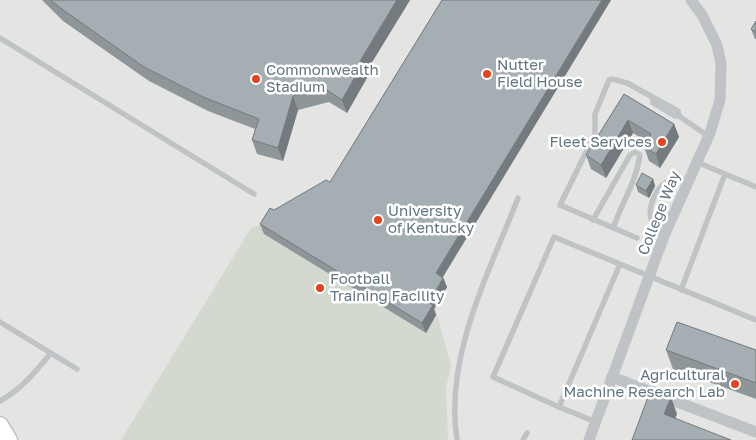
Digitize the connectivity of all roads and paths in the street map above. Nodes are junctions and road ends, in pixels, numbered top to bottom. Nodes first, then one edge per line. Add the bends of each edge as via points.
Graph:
1 (690, 0) edge
2 (0, 38) edge
3 (708, 136) junction
4 (696, 162) junction
5 (725, 174) junction
6 (688, 181) junction
7 (756, 187) edge
8 (254, 194) dead end
9 (518, 198) dead end
10 (593, 220) junction
11 (613, 228) junction
12 (664, 236) junction
13 (637, 238) dead end
14 (620, 264) junction
15 (649, 277) junction
16 (681, 290) junction
17 (756, 320) edge
18 (0, 322) edge
19 (51, 353) junction
20 (77, 368) dead end
21 (612, 376) junction
22 (0, 401) edge
23 (559, 407) junction
24 (596, 422) junction
25 (0, 425) edge
26 (756, 432) edge
27 (527, 433) dead end
28 (9, 440) edge
29 (457, 440) edge
30 (523, 440) edge
31 (589, 440) edge

1 - 3 street, College Way via 713,34 721,64 720,100
2 - 8 lane
3 - 4 street, College Way
3 - 10 lane via 627,84 609,80 595,114 594,134 560,205
4 - 5 lane
4 - 6 street, College Way
5 - 7 lane
5 - 16 lane
6 - 12 street, College Way
6 - 12 lane via 673,180 662,185 654,198 651,220
9 - 29 lane via 460,351
10 - 11 lane
10 - 11 lane via 630,155 635,152 640,155 636,176
11 - 13 lane
12 - 15 street, College Way
14 - 15 lane
14 - 23 lane
14 - 23 lane via 554,237 493,377
15 - 16 lane
15 - 21 street, College Way
16 - 17 lane
18 - 19 lane
19 - 20 lane
19 - 22 lane via 31,378
21 - 24 street, College Way
21 - 26 street
23 - 24 lane
24 - 31 street, College Way
25 - 28 main road
27 - 30 lane

